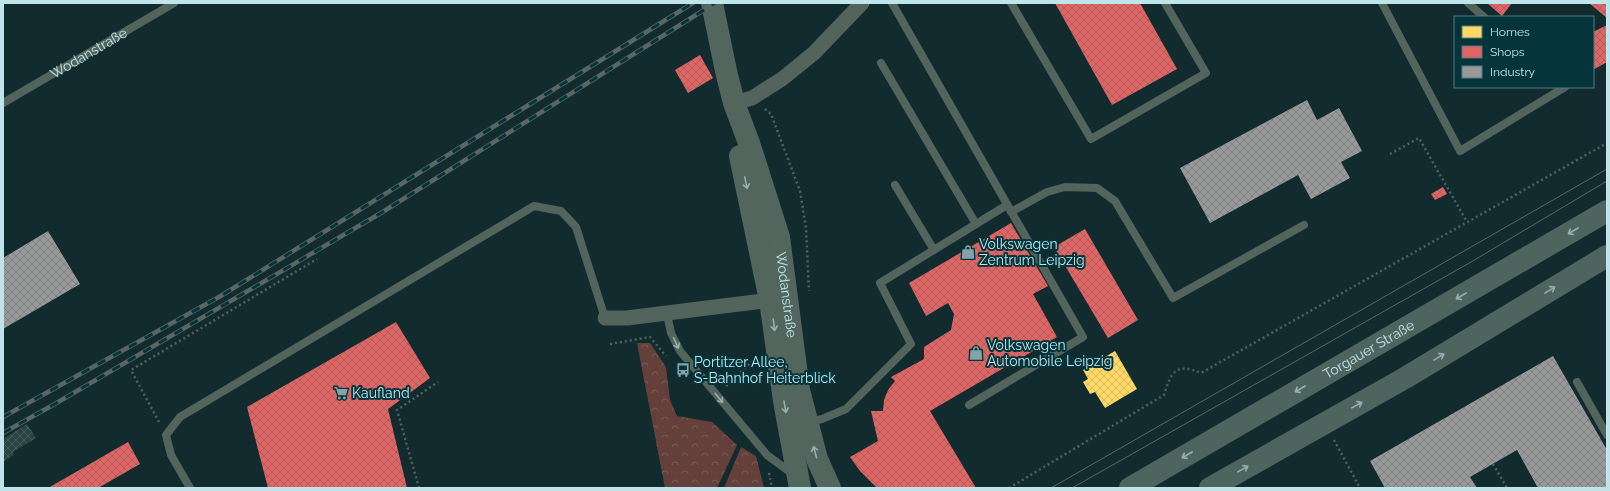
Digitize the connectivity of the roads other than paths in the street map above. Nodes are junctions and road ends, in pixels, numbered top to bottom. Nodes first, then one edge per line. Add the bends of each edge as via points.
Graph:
1 (174, 3) edge
2 (712, 3) edge
3 (862, 3) edge
4 (892, 3) edge
5 (1011, 3) edge
6 (1165, 3) edge
7 (1382, 3) edge
8 (1468, 3) edge
9 (1483, 16) edge
10 (881, 63) dead end
11 (1563, 88) edge
12 (3, 103) edge
13 (734, 103) junction
14 (895, 184) dead end
15 (1009, 208) junction
16 (1607, 211) edge
17 (976, 224) junction
18 (1304, 225) dead end
19 (934, 250) junction
20 (1607, 256) edge
21 (778, 299) junction
22 (667, 314) junction
23 (605, 318) joint
24 (1577, 382) dead end
25 (969, 405) dead end
26 (808, 422) junction
27 (1607, 435) edge
28 (799, 483) edge
29 (190, 488) edge
30 (830, 488) edge
31 (1130, 488) edge
32 (1210, 488) edge

1 - 12 lane, Wodanstraße
2 - 13 street, Wodanstraße
3 - 13 street via 814,53 782,79 752,98
4 - 15 lane
5 - 6 lane via 1091,139 1206,73
7 - 11 lane via 1460,151
8 - 9 lane
10 - 17 lane
13 - 21 street, Wodanstraße via 738,147
14 - 19 lane
15 - 17 lane
15 - 18 lane via 1065,187 1096,188 1115,201 1174,298
15 - 25 lane via 1083,337
16 -> 31 main road, Torgauer Straße
17 - 19 lane
19 - 26 lane via 880,283 911,344 846,409
32 -> 20 main road via 1405,378
21 - 22 street
21 - 26 street, Wodanstraße
21 -> 28 street, Wodanstraße via 776,342
22 - 23 street
22 -> 28 lane via 671,333 680,351 767,455
23 - 29 lane via 576,227 562,211 534,206 180,417 166,435 171,455
24 - 27 lane
30 -> 26 street, Wodanstraße via 817,459

